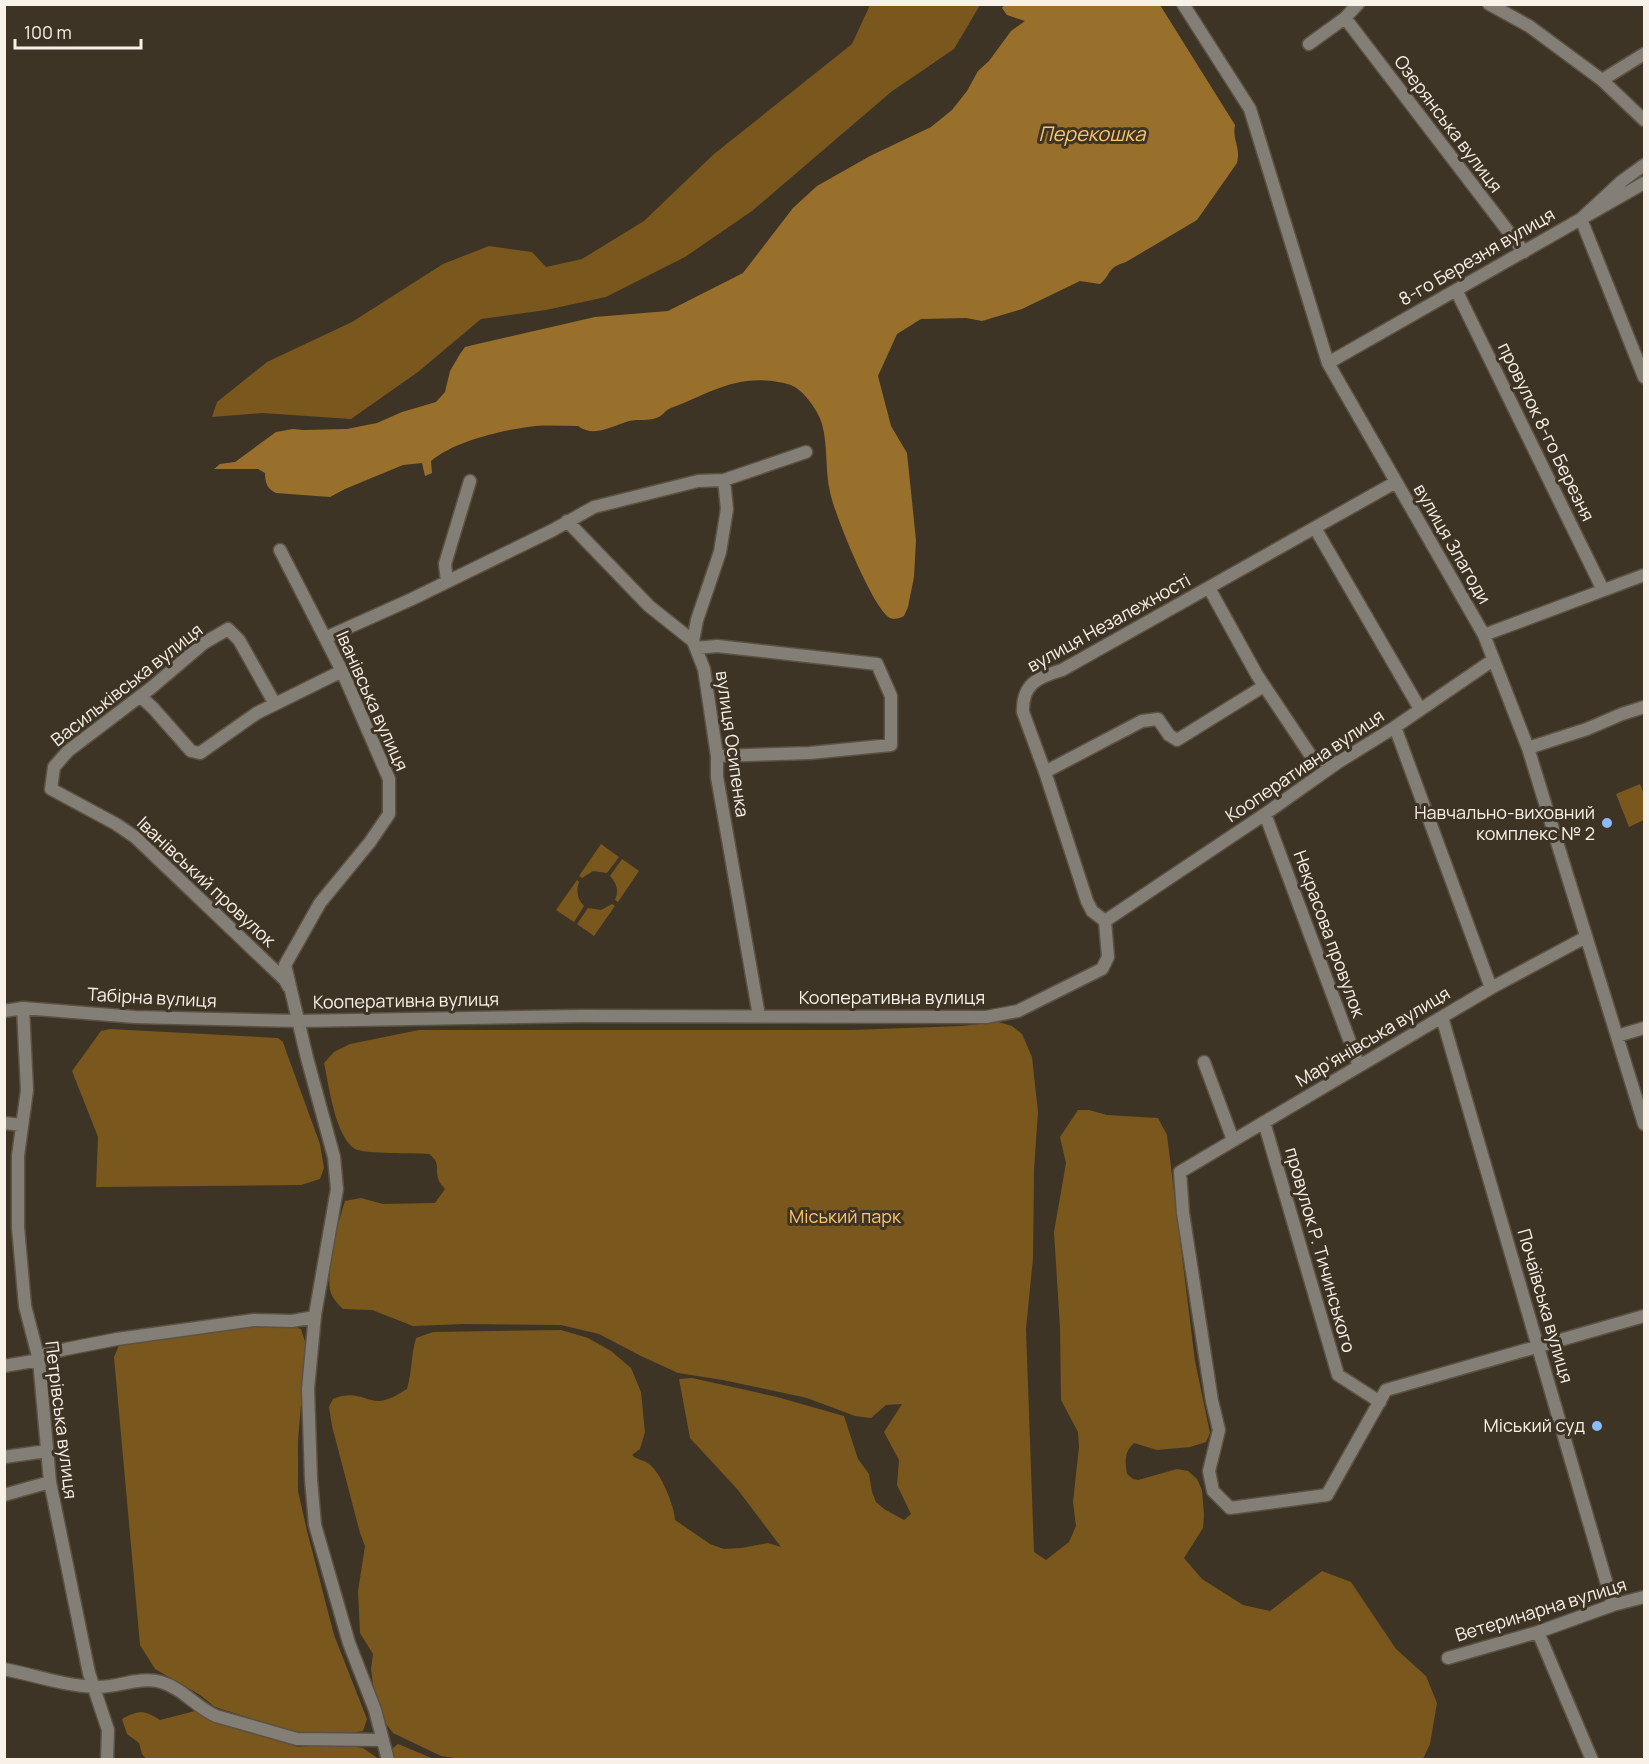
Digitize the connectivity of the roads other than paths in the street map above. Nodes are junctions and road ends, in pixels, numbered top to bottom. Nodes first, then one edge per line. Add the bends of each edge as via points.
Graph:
1 (1183, 4) edge
2 (1358, 4) edge
3 (1489, 4) edge
4 (1345, 18) junction
5 (1309, 44) dead end
6 (1644, 54) edge
7 (1602, 80) junction
8 (1644, 120) edge
9 (1644, 165) edge
10 (1644, 183) edge
11 (1581, 219) junction
12 (1524, 252) junction
13 (1456, 290) junction
14 (1328, 363) junction
15 (1644, 377) edge
16 (806, 452) dead end
17 (724, 480) junction
18 (470, 481) dead end
19 (1396, 482) junction
20 (567, 521) junction
21 (1316, 528) junction
22 (280, 550) dead end
23 (1644, 575) edge
24 (447, 582) junction
25 (1209, 588) junction
26 (1603, 590) junction
27 (1484, 635) junction
28 (325, 638) junction
29 (694, 645) junction
30 (1493, 660) junction
31 (342, 671) junction
32 (1264, 686) junction
33 (140, 696) junction
34 (275, 704) junction
35 (1644, 707) edge
36 (1420, 710) junction
37 (1395, 727) junction
38 (1528, 748) junction
39 (717, 756) junction
40 (1337, 763) junction
41 (1045, 772) junction
42 (51, 789) joint
43 (1265, 814) junction
44 (1105, 921) junction
45 (1586, 937) junction
46 (1491, 988) junction
47 (294, 998) junction
48 (23, 1008) junction
49 (4, 1011) edge
50 (759, 1016) junction
51 (1442, 1017) junction
52 (299, 1021) junction
53 (1644, 1028) edge
54 (1617, 1036) junction
55 (1204, 1062) dead end
56 (1359, 1066) junction
57 (1264, 1122) junction
58 (4, 1123) edge
59 (1644, 1124) edge
60 (22, 1125) junction
61 (1233, 1140) junction
62 (1644, 1316) edge
63 (315, 1317) junction
64 (1538, 1346) junction
65 (39, 1360) junction
66 (4, 1366) edge
67 (1380, 1401) junction
68 (47, 1451) junction
69 (4, 1457) edge
70 (50, 1482) junction
71 (4, 1496) edge
72 (1644, 1597) edge
73 (1613, 1605) junction
74 (1538, 1632) junction
75 (1448, 1658) dead end
76 (4, 1669) edge
77 (94, 1687) junction
78 (383, 1740) junction
79 (107, 1760) edge
80 (388, 1760) edge
81 (1592, 1760) edge

1 - 14 street, вулиця Злагоди via 1250,109
2 - 4 street
3 - 7 street via 1529,26
4 - 5 street
4 - 12 street, Озерянська вулиця
6 - 7 street
7 - 8 street
9 - 11 street
10 - 11 street, 8-го Березня вулиця
11 - 12 street, 8-го Березня вулиця
11 - 15 street
12 - 13 street, 8-го Березня вулиця
13 - 14 street, 8-го Березня вулиця
13 - 26 street, провулок 8-го Березня
14 - 19 street, вулиця Злагоди
16 - 17 street
17 - 20 street via 698,481 594,507
17 - 29 street via 727,509 720,552 697,620
18 - 24 street via 445,564
19 - 21 street, вулиця Незалежності
19 - 27 street, вулиця Злагоди
20 - 24 street
20 - 29 street via 649,606
21 - 25 street, вулиця Незалежності
21 - 36 street
22 - 28 street, Іванівська вулиця
23 - 26 street
24 - 28 street
25 - 32 street
25 - 41 street, вулиця Незалежності via 1062,670 1035,681 1025,691 1023,712
26 - 27 street
27 - 30 street, вулиця Злагоди
28 - 31 street, Іванівська вулиця
29 - 39 street, вулиця Осипенка via 704,669
29 - 39 street via 877,664 891,696 891,745
30 - 36 street, Кооперативна вулиця
30 - 38 street, вулиця Злагоди
31 - 34 street
31 - 47 street, Іванівська вулиця via 389,779 389,814 320,903 285,965
32 - 40 street via 1313,759
32 - 41 street via 1177,740 1158,719 1142,721
33 - 34 street via 191,752 200,753
33 - 34 street, Васильківська вулиця via 204,643 228,629 239,640
33 - 42 street, Васильківська вулиця via 68,751 54,767
35 - 38 street
36 - 37 street, Кооперативна вулиця
37 - 40 street, Кооперативна вулиця
37 - 46 street
38 - 45 street, вулиця Злагоди
39 - 50 street, вулиця Осипенка via 719,788
40 - 43 street, Кооперативна вулиця
41 - 44 street, вулиця Незалежності via 1087,900 1096,916
42 - 47 street, Іванівський провулок via 135,837 285,980
43 - 44 street, Кооперативна вулиця
43 - 56 street, Некрасова провулок
44 - 50 street, Кооперативна вулиця via 1108,957 1102,969 1018,1011 986,1017
45 - 46 street, Мар’янівська вулиця
45 - 54 street, вулиця Злагоди
46 - 51 street, Мар’янівська вулиця
47 - 52 street, Іванівська вулиця
48 - 49 street, Табірна вулиця
48 - 52 street, Табірна вулиця via 135,1017
48 - 60 street, Петрівська вулиця via 27,1090
50 - 52 street, Кооперативна вулиця
51 - 56 street, Мар’янівська вулиця
51 - 64 street, Почаївська вулиця
52 - 63 street, Іванівська вулиця via 334,1157 337,1189
53 - 54 street
54 - 59 street, вулиця Злагоди
55 - 61 street
56 - 57 street, Мар’янівська вулиця
57 - 61 street, Мар’янівська вулиця
57 - 67 street, провулок Р. Тичинського via 1338,1375
58 - 60 street
60 - 65 street, Петрівська вулиця via 18,1227 25,1306
61 - 67 street, Мар’янівська вулиця via 1180,1172 1182,1213 1219,1430 1209,1471 1213,1491 1230,1508 1327,1494
62 - 64 street
63 - 65 street via 254,1320 117,1339 46,1354
63 - 78 street, Іванівська вулиця via 308,1389 315,1525 349,1643
64 - 67 street via 1386,1390
64 - 73 street, Почаївська вулиця
65 - 66 street
65 - 68 street, Петрівська вулиця
68 - 69 street
68 - 70 street, Петрівська вулиця
70 - 71 street
70 - 77 street, Петрівська вулиця
72 - 73 street, Ветеринарна вулиця
73 - 74 street, Ветеринарна вулиця
74 - 75 street, Ветеринарна вулиця
74 - 81 street
76 - 77 street
77 - 78 street via 160,1682 216,1716 297,1739
77 - 79 street, Петрівська вулиця via 108,1730
78 - 80 street, Іванівська вулиця

